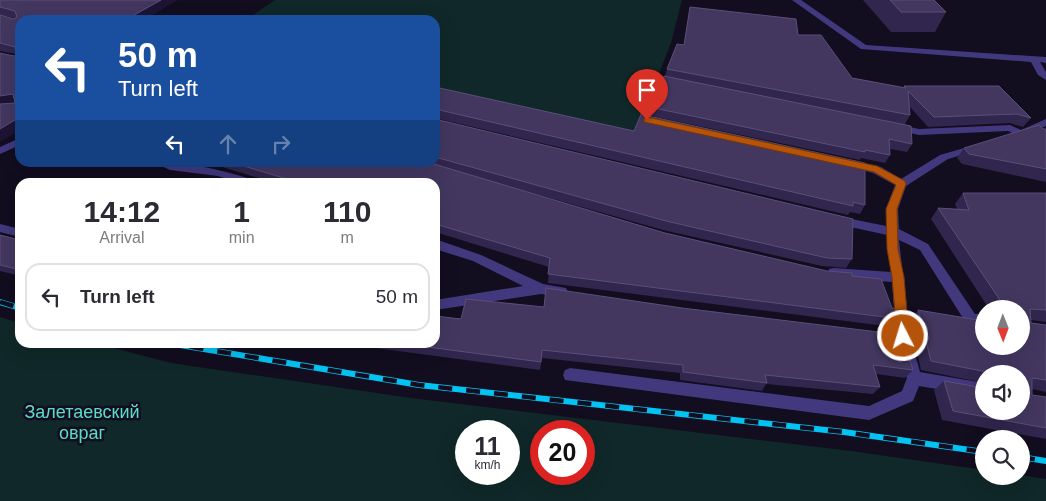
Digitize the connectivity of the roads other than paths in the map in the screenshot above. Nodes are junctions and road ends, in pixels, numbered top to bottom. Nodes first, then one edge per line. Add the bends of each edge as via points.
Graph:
1 (796, 0) edge
2 (1035, 60) junction
3 (1046, 60) edge
4 (1046, 76) edge
5 (1046, 122) edge
6 (880, 124) edge
7 (1021, 134) junction
8 (15, 144) edge
9 (0, 151) edge
10 (839, 161) edge
11 (176, 167) edge
12 (233, 178) edge
13 (901, 184) junction
14 (829, 218) edge
15 (0, 228) edge
16 (15, 232) edge
17 (894, 232) junction
18 (440, 246) edge
19 (822, 273) edge
20 (898, 277) junction
21 (540, 289) junction
22 (570, 293) edge
23 (440, 304) edge
24 (975, 319) edge
25 (570, 375) dead end
26 (914, 378) junction
27 (975, 388) edge

1 - 2 lane via 864,47
2 - 3 lane
2 - 4 lane
5 - 7 lane
6 - 7 lane via 919,132 1010,128
7 - 13 lane via 944,158
8 - 9 lane
10 - 13 lane via 877,170
11 - 12 lane
13 - 17 lane via 892,209
14 - 17 lane
15 - 16 lane
17 - 20 lane via 893,249
17 - 24 lane via 924,247 971,319
18 - 21 lane via 477,258
19 - 20 lane
20 - 26 lane via 898,335
21 - 22 lane
21 - 23 lane
25 - 26 lane via 869,413 908,396
26 - 27 lane

